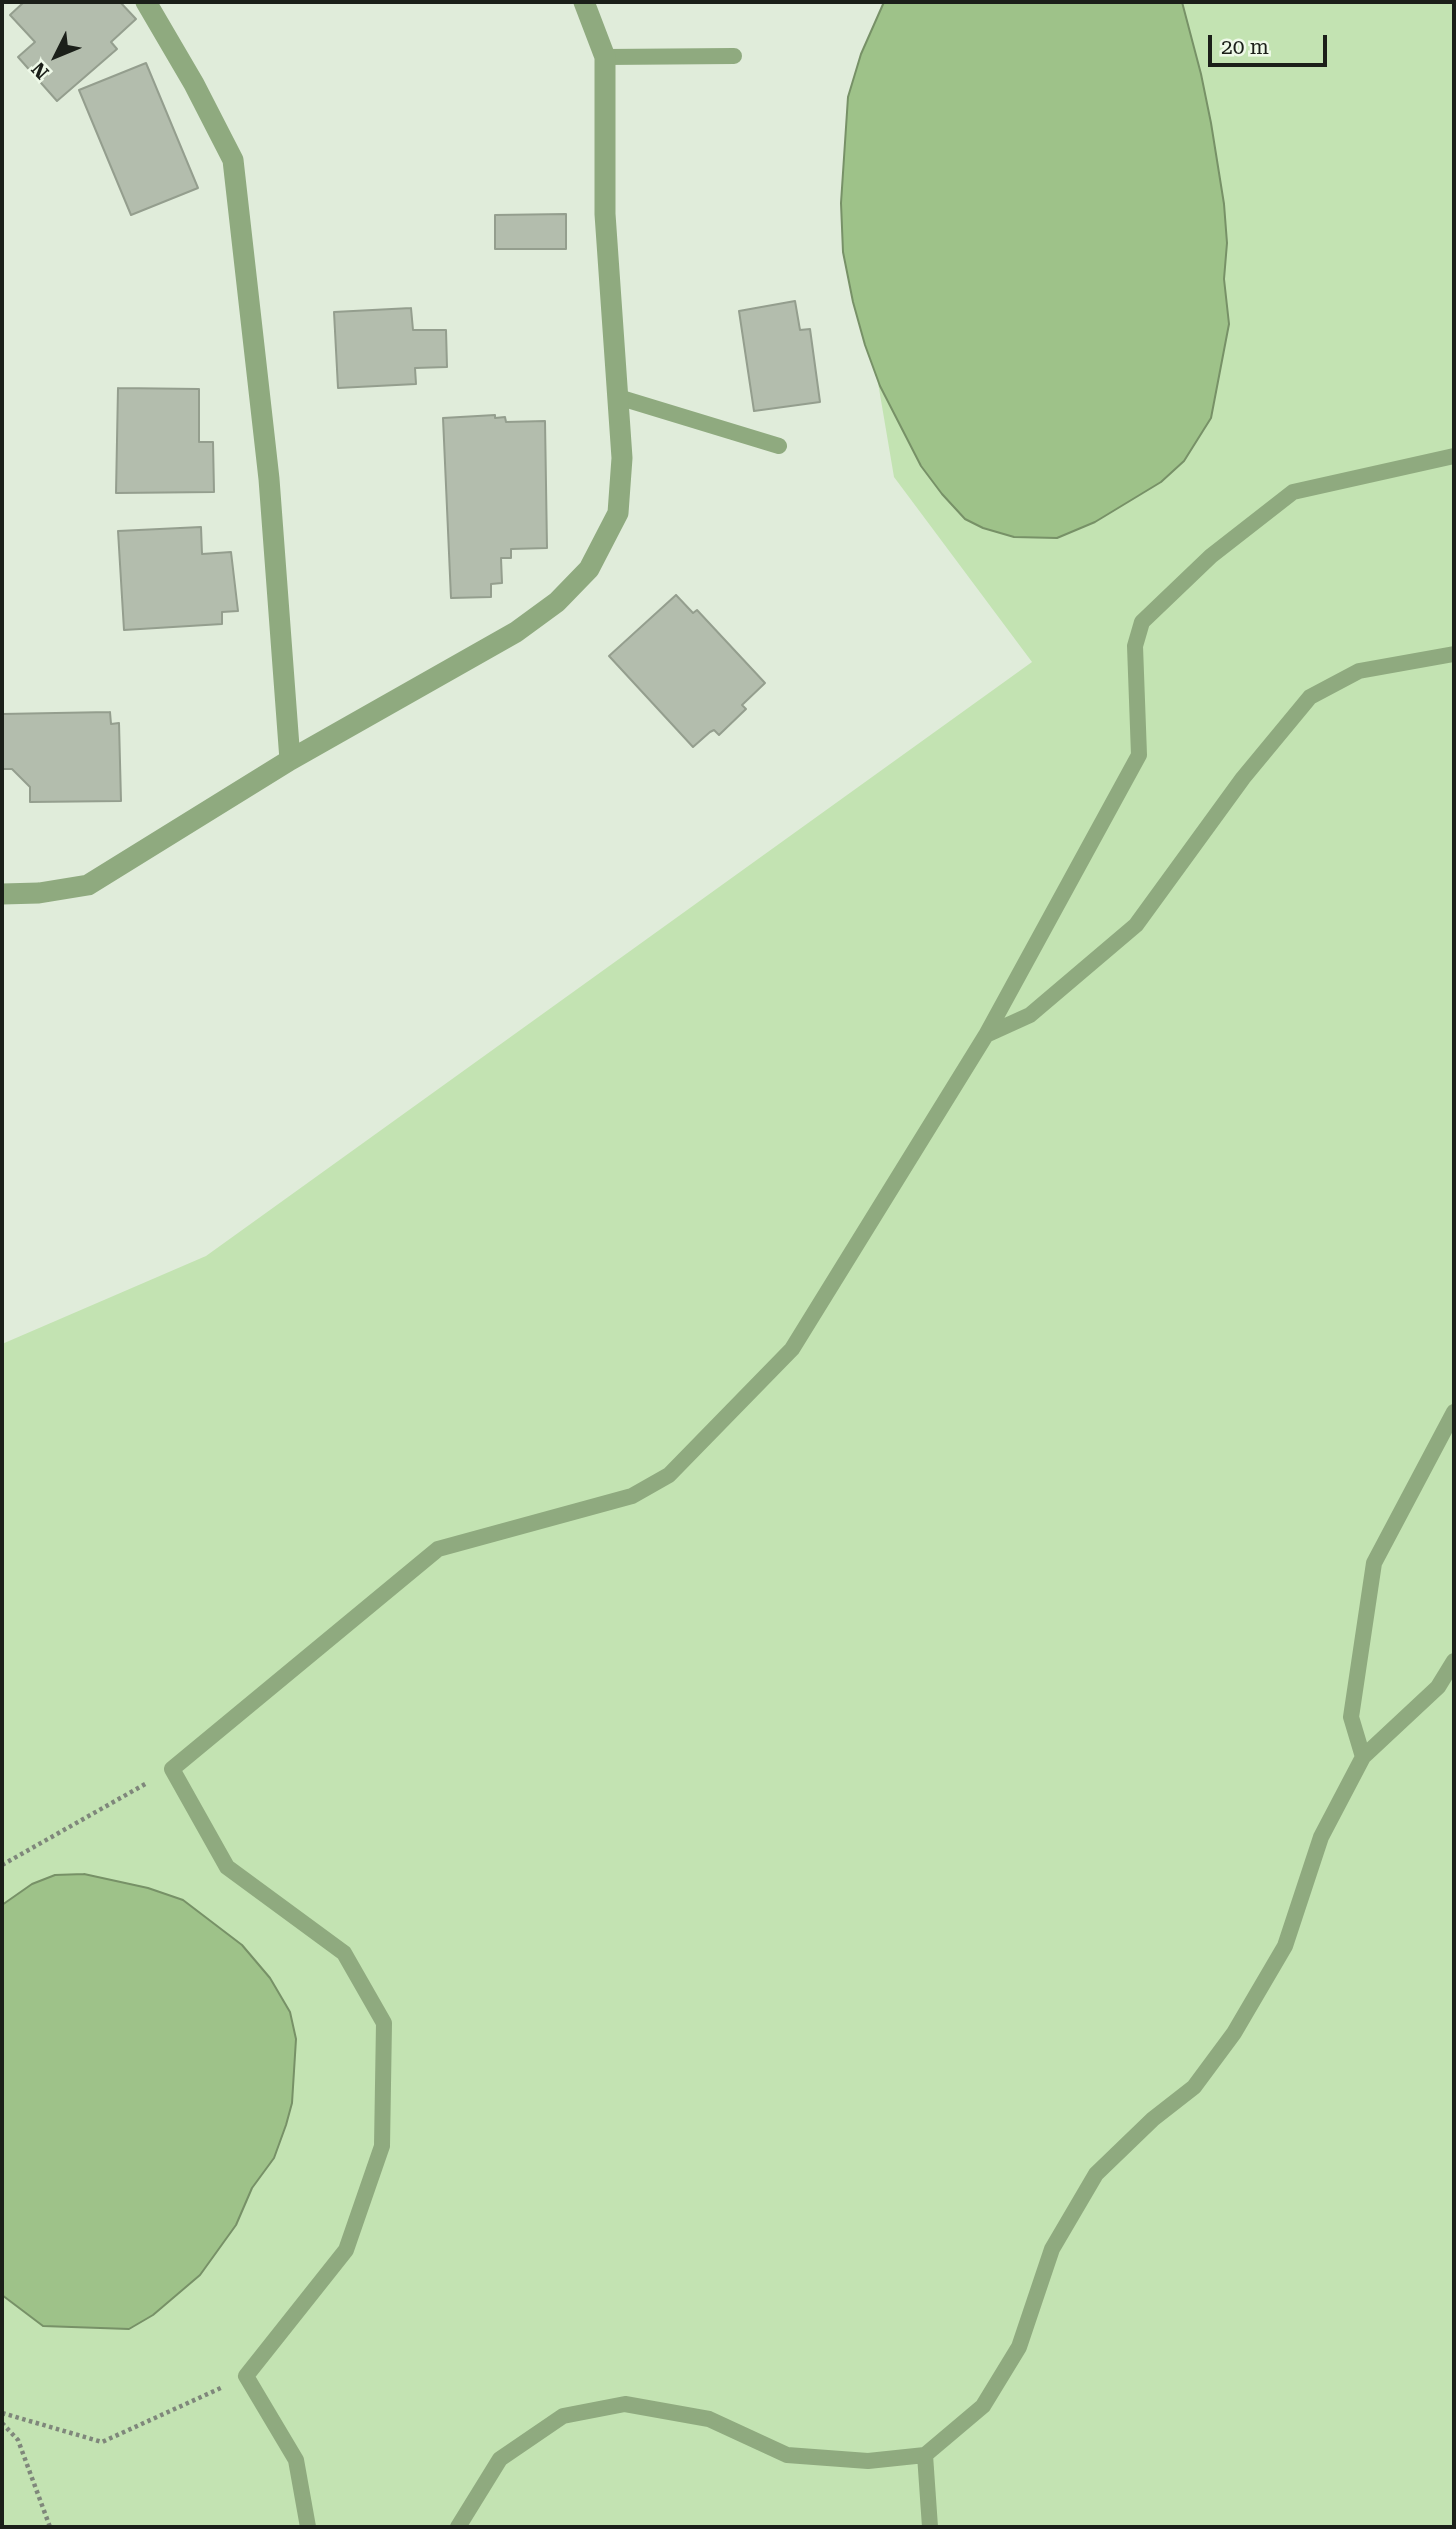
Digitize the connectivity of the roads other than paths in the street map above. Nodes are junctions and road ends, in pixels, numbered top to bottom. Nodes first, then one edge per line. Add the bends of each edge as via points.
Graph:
1 (146, 2) edge
2 (584, 2) edge
3 (734, 56) dead end
4 (605, 57) junction
5 (618, 397) junction
6 (779, 446) dead end
7 (1454, 456) edge
8 (1454, 654) edge
9 (290, 760) junction
10 (2, 894) edge
11 (986, 1035) junction
12 (1454, 1412) edge
13 (1454, 1661) edge
14 (1363, 1757) junction
15 (925, 2455) junction
16 (308, 2527) edge
17 (458, 2527) edge
18 (930, 2527) edge

1 - 9 street via 233,160 269,480
2 - 4 street
3 - 4 lane
4 - 5 street via 605,214
5 - 6 lane
5 - 9 street via 622,458 618,513 589,569 557,602 516,632
7 - 11 lane via 1293,492 1211,556 1142,622 1135,646 1139,755
8 - 11 lane via 1359,671 1310,697 1243,778 1136,925 1030,1014
9 - 10 street via 88,885
11 - 16 lane via 792,1349 669,1475 632,1496 438,1549 172,1769 227,1867 344,1953 384,2023 382,2146 346,2250 246,2376 296,2460
12 - 14 lane via 1374,1563 1351,1717
13 - 14 lane via 1438,1687
14 - 15 lane via 1321,1837 1285,1946 1234,2034 1194,2087 1096,2174 1052,2249 1019,2347 1005,2371 983,2406
15 - 17 lane via 869,2461 787,2455 709,2419 625,2404 563,2416 500,2459
15 - 18 lane

